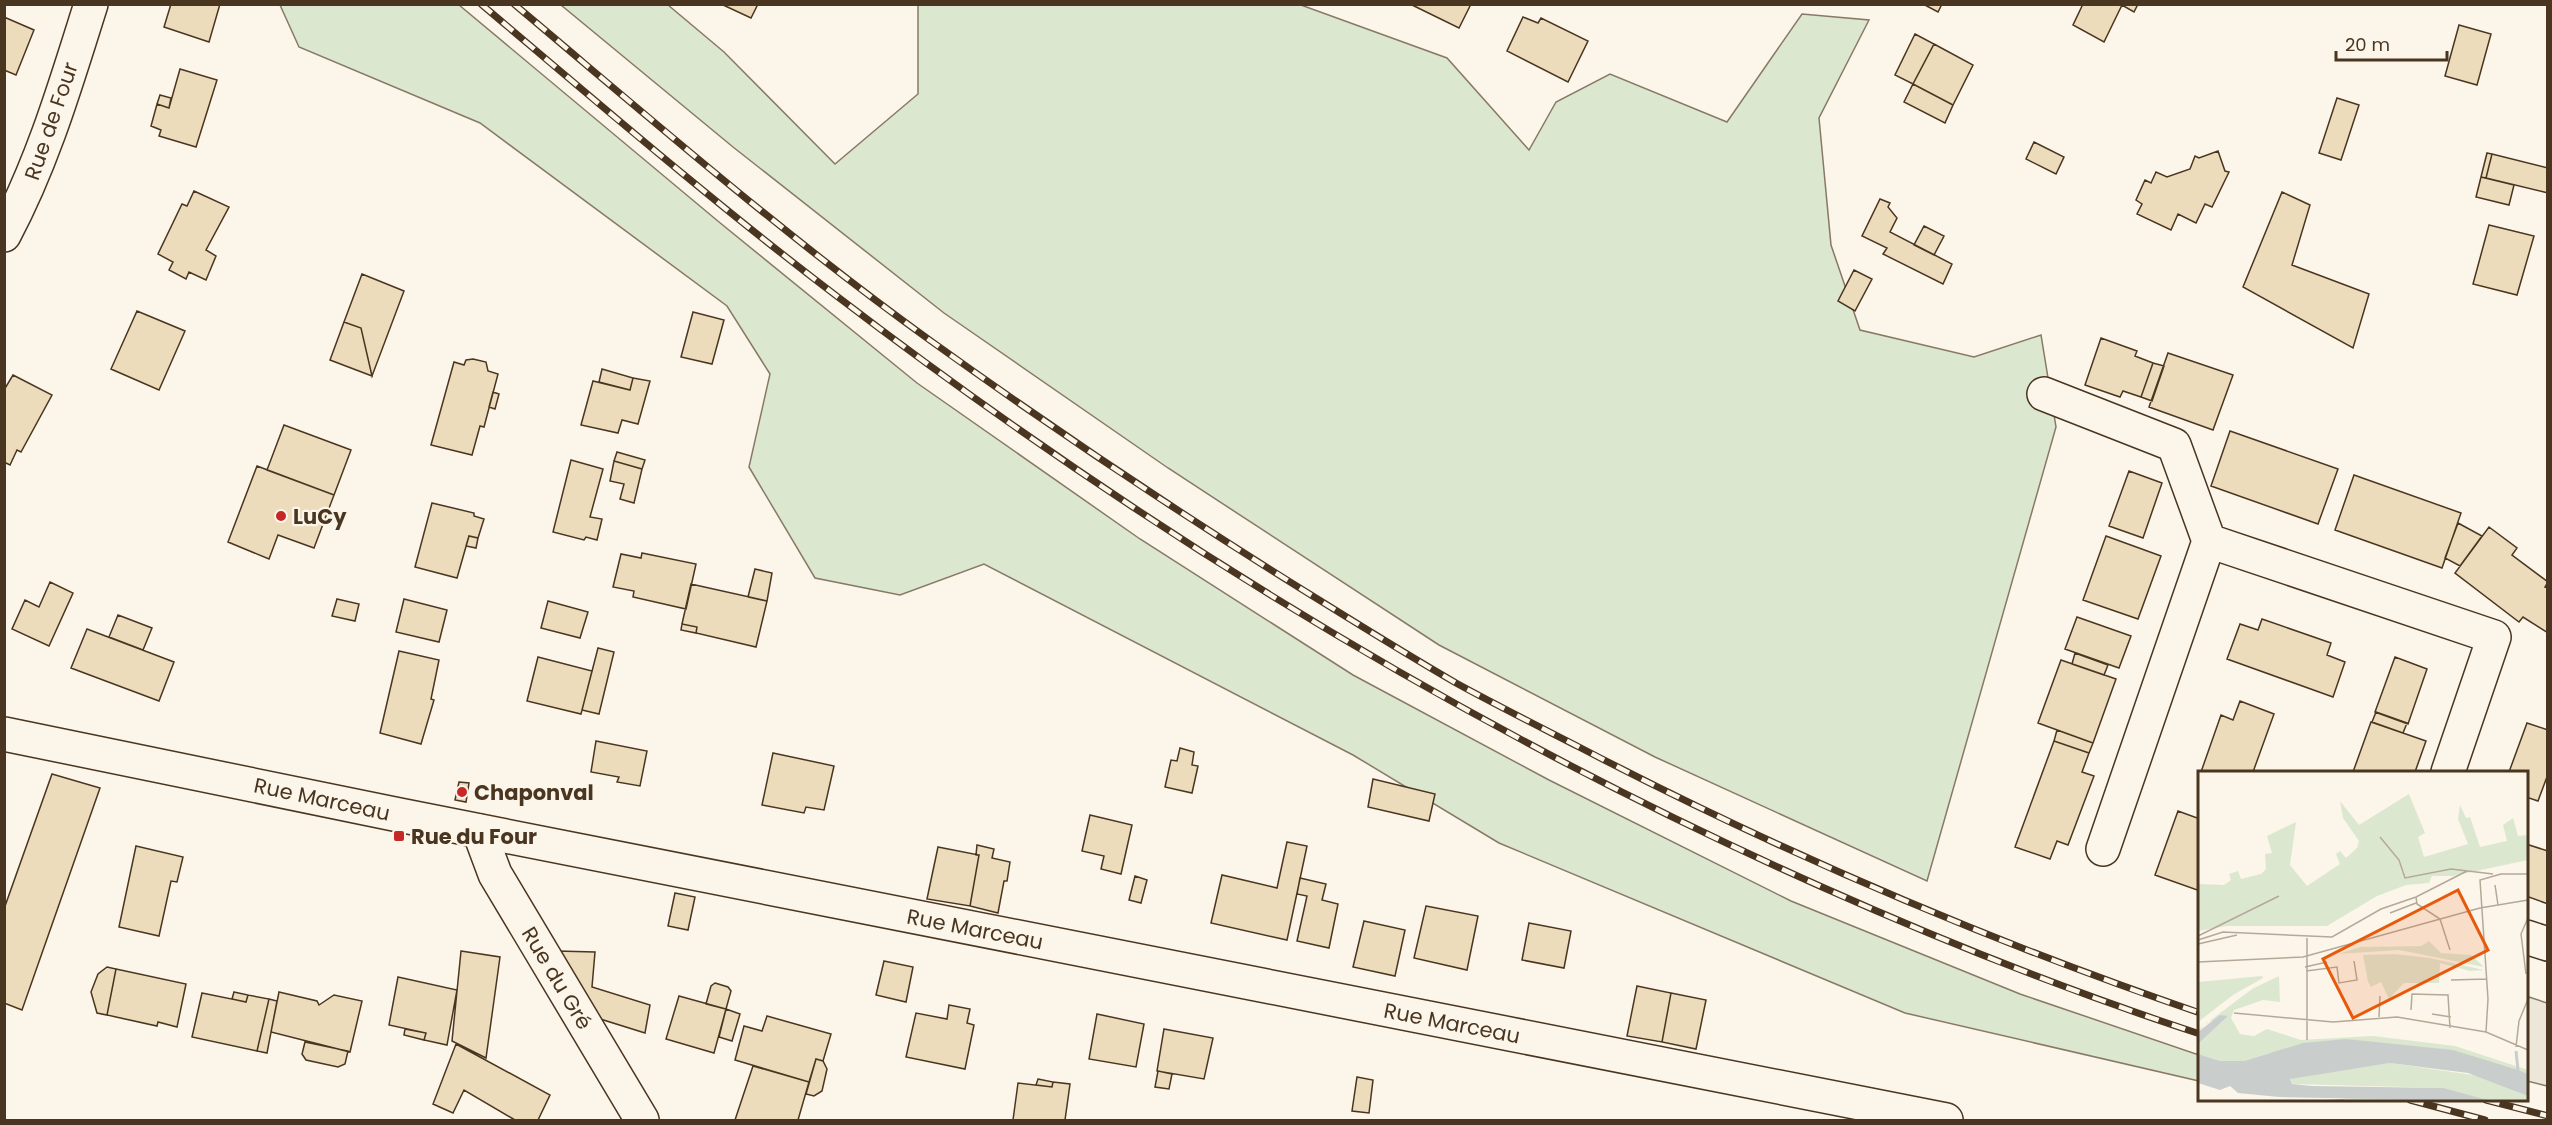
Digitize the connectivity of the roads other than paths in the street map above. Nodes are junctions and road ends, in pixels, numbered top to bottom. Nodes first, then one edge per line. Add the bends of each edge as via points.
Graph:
1 (91, 4) edge
2 (4, 235) edge
3 (2044, 394) dead end
4 (2209, 541) junction
5 (4, 734) edge
6 (2448, 771) edge
7 (479, 831) junction
8 (2103, 849) dead end
9 (2528, 938) edge
10 (2547, 944) edge
11 (642, 1120) edge
12 (1946, 1120) edge

1 - 2 main road, Rue de Four via 54,121 24,198
3 - 4 main road via 2174,445
4 - 6 main road via 2494,637
4 - 8 main road
5 - 7 main road, Rue Marceau
7 - 11 main road, Rue du Gré via 495,874
7 - 12 main road, Rue Marceau
9 - 10 main road

